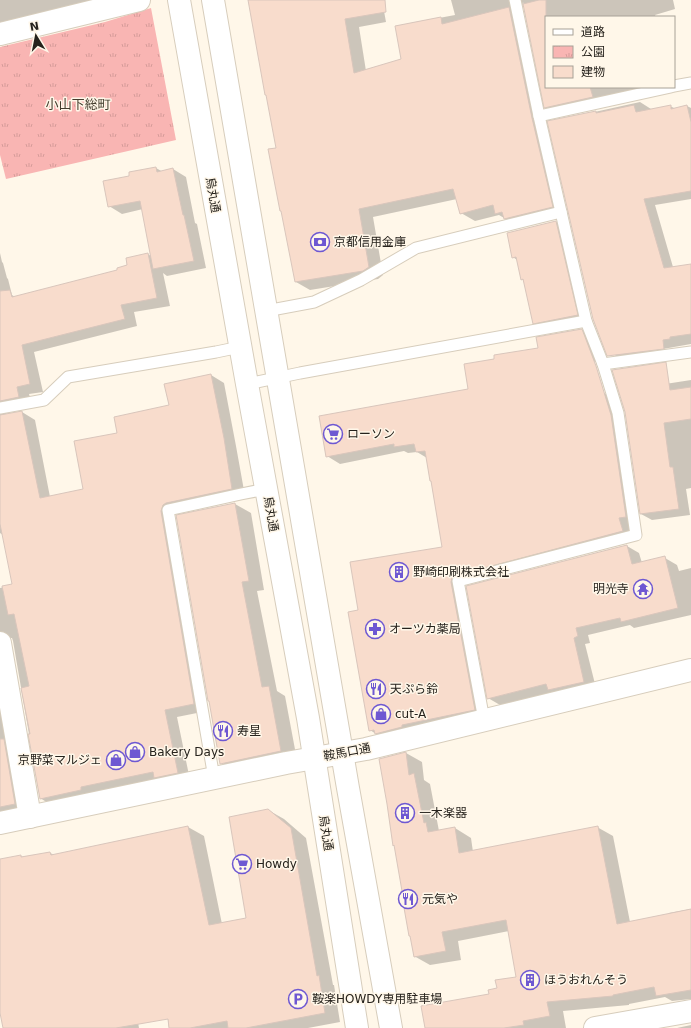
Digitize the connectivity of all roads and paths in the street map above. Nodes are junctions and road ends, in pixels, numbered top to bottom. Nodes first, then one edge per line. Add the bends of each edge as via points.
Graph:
1 (139, 0) edge
2 (179, 0) edge
3 (213, 0) edge
4 (515, 0) edge
5 (0, 34) edge
6 (691, 83) edge
7 (675, 86) edge
8 (666, 88) edge
9 (539, 116) junction
10 (561, 212) junction
11 (266, 311) junction
12 (586, 321) junction
13 (240, 347) junction
14 (691, 352) edge
15 (603, 364) junction
16 (278, 378) junction
17 (247, 384) junction
18 (0, 408) edge
19 (266, 490) junction
20 (0, 643) edge
21 (691, 670) edge
22 (4, 684) edge
23 (484, 720) junction
24 (342, 753) junction
25 (314, 758) junction
26 (214, 778) junction
27 (30, 817) junction
28 (0, 823) edge
29 (691, 1011) edge
30 (358, 1028) edge
31 (391, 1028) edge
32 (595, 1028) edge

1 - 5 main road
2 - 13 main road, 烏丸通
3 - 11 main road
4 - 9 lane
6 - 7 lane
8 - 9 lane
9 - 10 lane
10 - 11 lane via 416,248 361,280 314,302
10 - 12 lane
11 - 16 main road
12 - 15 lane
12 - 16 lane
13 - 17 main road, 烏丸通
13 - 18 lane via 68,377 44,400
14 - 15 lane
15 - 23 lane via 618,413 636,535 458,581
16 - 17 lane
16 - 24 main road
17 - 19 main road, 烏丸通
19 - 25 main road, 烏丸通
19 - 26 lane via 168,510
20 - 22 main road
21 - 23 main road, 鞍馬口通
22 - 27 main road
23 - 24 main road, 鞍馬口通
24 - 25 main road, 鞍馬口通
24 - 31 main road
25 - 26 main road, 鞍馬口通
25 - 30 main road, 烏丸通
26 - 27 main road, 鞍馬口通
27 - 28 main road, 鞍馬口通
29 - 32 main road

